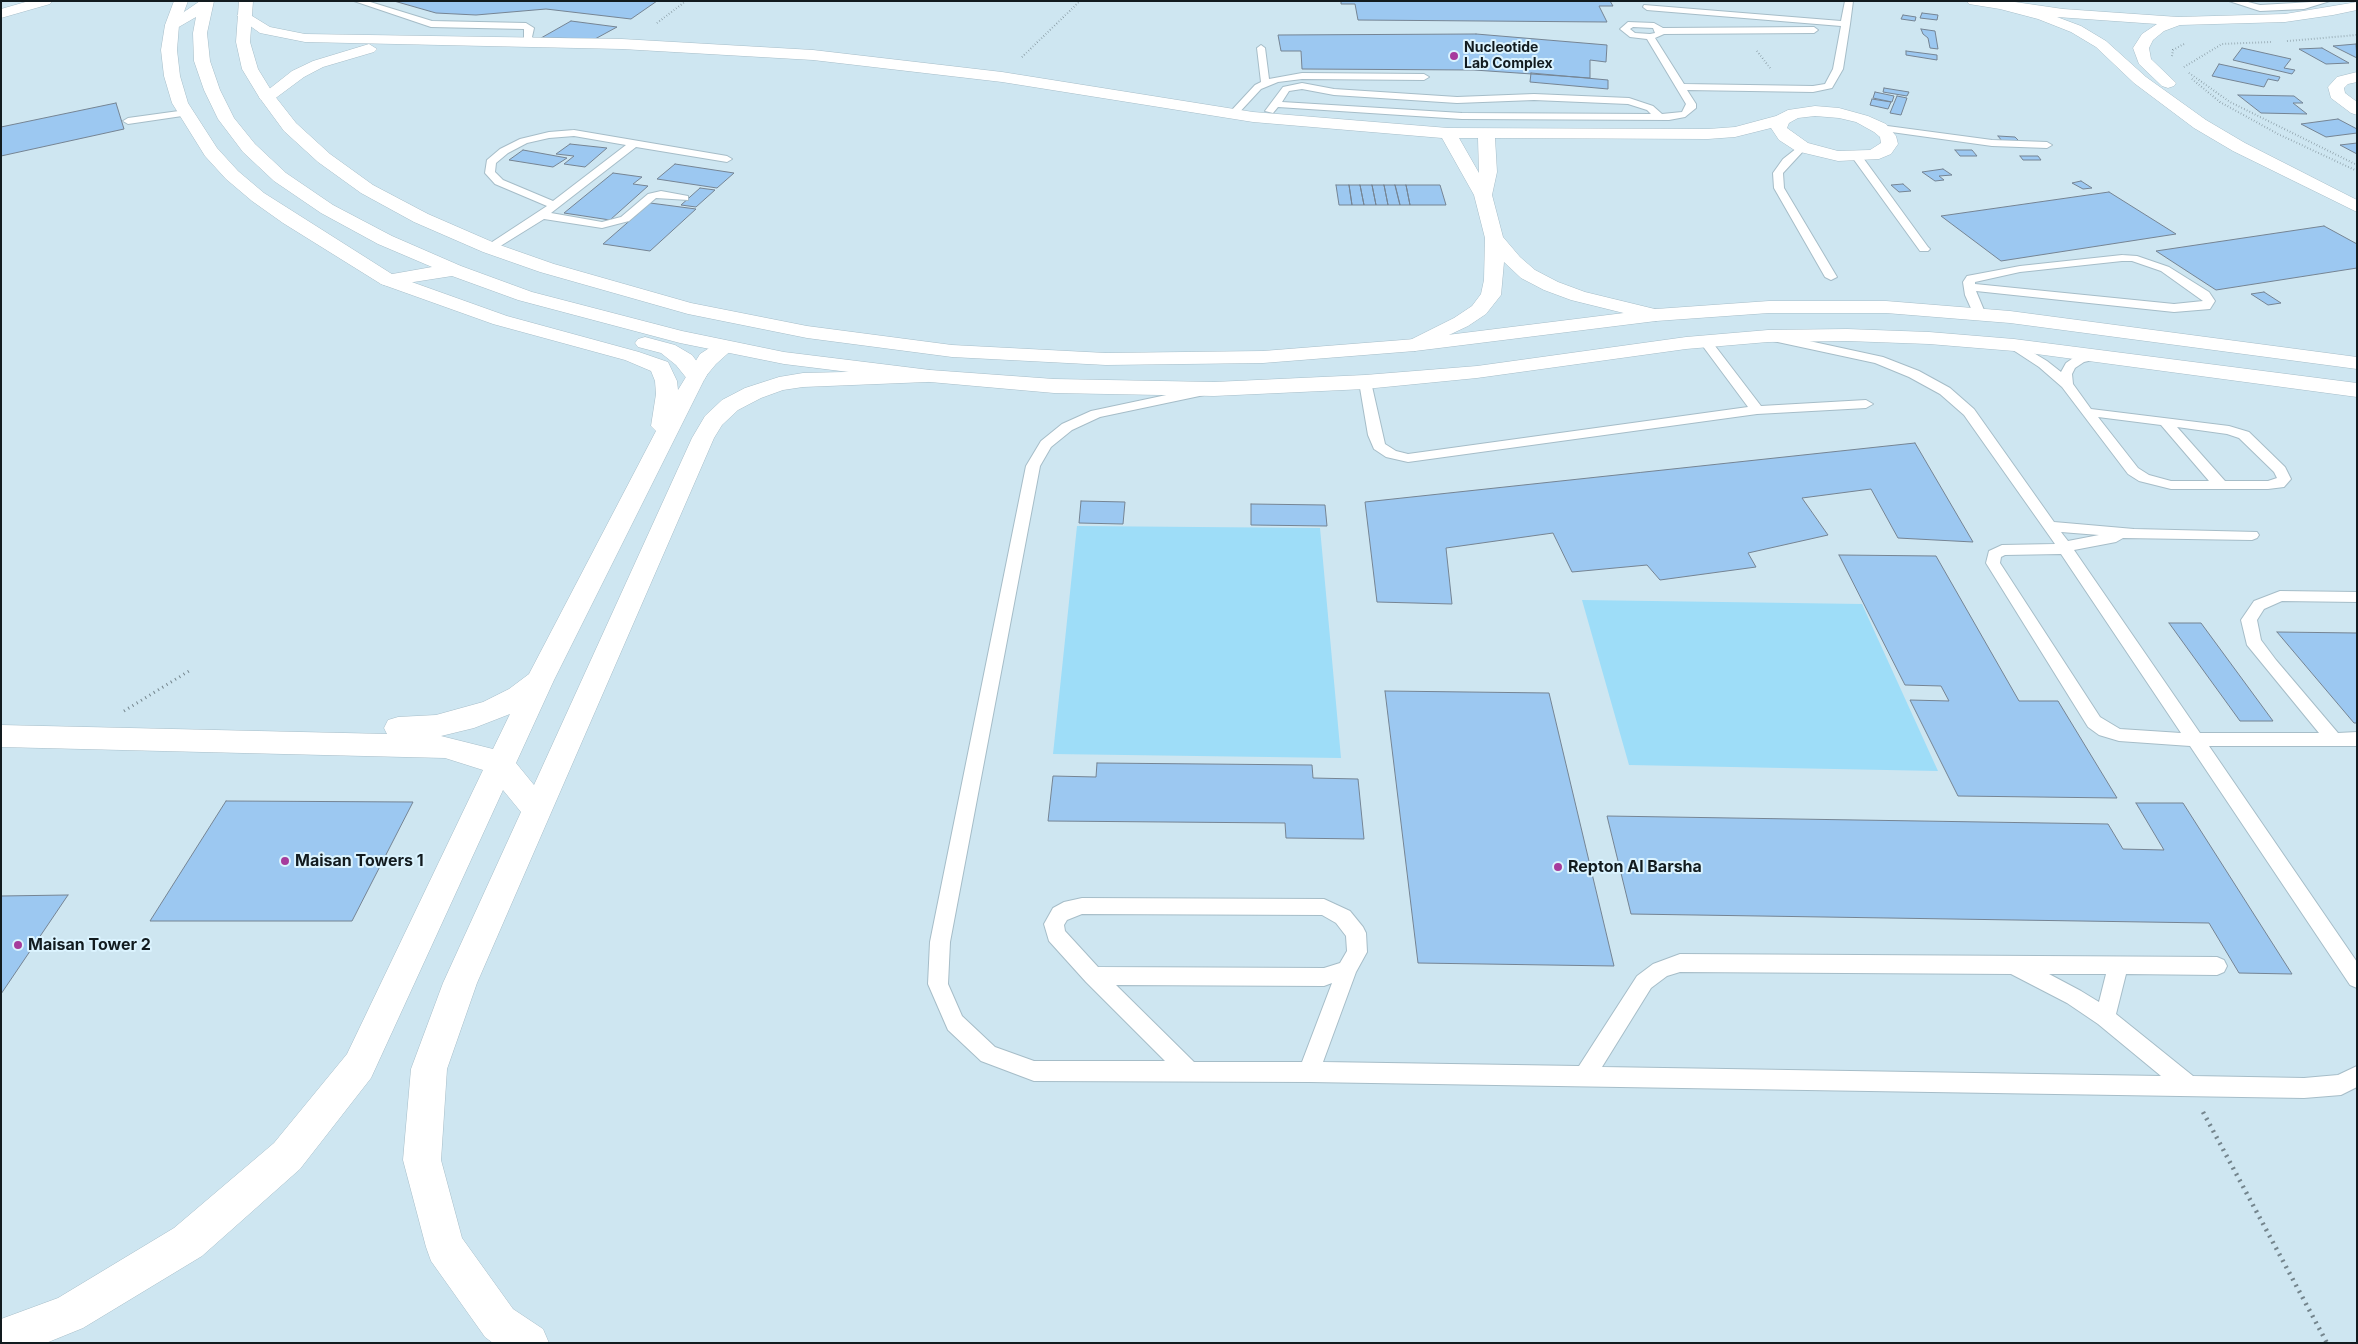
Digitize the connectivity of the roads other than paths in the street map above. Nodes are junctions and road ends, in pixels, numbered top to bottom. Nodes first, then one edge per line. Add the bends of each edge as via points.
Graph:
1 (45, 1) edge
2 (181, 1) edge
3 (358, 1) edge
4 (1849, 1) edge
5 (1974, 1) edge
6 (2225, 1) edge
7 (2233, 1) edge
8 (2254, 1) edge
9 (2326, 1) edge
10 (206, 3) edge
11 (1646, 4) edge
12 (2244, 5) junction
13 (2005, 6) junction
14 (2304, 6) junction
15 (2357, 6) edge
16 (245, 8) edge
17 (1, 14) edge
18 (2178, 21) junction
19 (1646, 24) junction
20 (172, 25) junction
21 (1845, 29) junction
22 (1661, 31) junction
23 (1650, 37) junction
24 (530, 38) junction
25 (424, 40) junction
26 (1261, 48) dead end
27 (2357, 76) edge
28 (1424, 77) dead end
29 (1265, 82) junction
30 (1680, 87) junction
31 (267, 97) junction
32 (1688, 100) junction
33 (1274, 104) junction
34 (183, 108) junction
35 (1650, 108) junction
36 (2357, 110) edge
37 (1233, 114) junction
38 (1660, 117) junction
39 (1266, 118) junction
40 (1782, 120) junction
41 (128, 121) dead end
42 (1880, 128) junction
43 (2246, 132) dead end
44 (1448, 133) junction
45 (1486, 133) junction
46 (1708, 134) junction
47 (633, 144) junction
48 (2047, 145) dead end
49 (1799, 146) junction
50 (1857, 157) junction
51 (727, 159) dead end
52 (1483, 195) junction
53 (684, 198) dead end
54 (554, 205) junction
55 (2357, 207) edge
56 (542, 214) junction
57 (1494, 238) junction
58 (490, 248) junction
59 (1924, 249) dead end
60 (454, 270) junction
61 (1831, 277) dead end
62 (388, 280) junction
63 (1971, 287) junction
64 (525, 296) junction
65 (1656, 315) junction
66 (1980, 315) junction
67 (749, 321) junction
68 (1768, 336) junction
69 (1705, 341) junction
70 (1415, 345) junction
71 (2014, 345) junction
72 (724, 346) junction
73 (2093, 356) junction
74 (2357, 364) edge
75 (696, 375) junction
76 (930, 376) junction
77 (1365, 382) junction
78 (2068, 384) junction
79 (1214, 389) junction
80 (2357, 390) edge
81 (1866, 404) dead end
82 (1757, 410) junction
83 (2087, 412) junction
84 (2166, 423) junction
85 (658, 449) junction
86 (2221, 485) junction
87 (2050, 526) junction
88 (2134, 534) junction
89 (2252, 535) dead end
90 (2065, 548) junction
91 (2357, 596) edge
92 (540, 680) junction
93 (1, 736) edge
94 (182, 739) junction
95 (2334, 739) junction
96 (2357, 739) edge
97 (2195, 740) junction
98 (500, 766) junction
99 (537, 810) junction
100 (2013, 965) junction
101 (2118, 965) junction
102 (2216, 966) dead end
103 (1347, 969) junction
104 (1093, 976) junction
105 (2357, 979) edge
106 (2104, 1017) junction
107 (1190, 1072) junction
108 (1309, 1072) junction
109 (1585, 1076) junction
110 (2357, 1076) edge
111 (2189, 1086) junction
112 (1, 1339) edge
113 (529, 1343) edge

1 - 17 street
2 - 20 street
3 - 24 lane via 431,24 526,26 530,28
4 - 21 lane
5 - 13 street
6 - 12 lane
7 - 12 lane
8 - 14 lane
9 - 14 lane
10 - 20 street
10 - 60 street via 200,33 202,61 226,119 249,148 280,177 327,209 385,240
11 - 19 lane
11 - 21 lane
12 - 14 lane via 2275,9
13 - 18 street
13 - 55 street via 2076,29 2101,44 2140,80 2200,124
15 - 18 street via 2285,18
16 - 25 street via 264,30 305,38
16 - 31 street via 243,42 250,69
18 - 43 street via 2146,37 2141,48 2144,61 2164,81 2193,102
19 - 22 lane
19 - 23 lane via 1631,24 1624,29 1633,35
20 - 34 street via 169,50 172,76
21 - 22 lane
21 - 30 lane via 1838,69 1829,86
22 - 23 lane
23 - 30 lane
24 - 25 street via 503,42
24 - 37 street via 813,55 1002,77
25 - 31 street via 373,48 318,64
26 - 29 lane
27 - 36 street via 2342,80 2336,87 2337,95
28 - 29 lane via 1288,77
29 - 37 lane
30 - 32 lane
31 - 58 street via 290,127 324,158 367,188 421,218
32 - 35 lane via 1673,106
32 - 38 lane via 1691,108 1685,114
33 - 35 lane via 1286,89 1302,86 1334,92 1456,100 1534,97 1629,101
33 - 38 lane via 1462,116
33 - 39 lane
34 - 41 lane
34 - 62 street via 211,152 258,197
35 - 38 lane
37 - 39 street
39 - 44 street
40 - 42 street via 1794,113 1839,112
40 - 46 street via 1744,130
40 - 49 street via 1782,132
42 - 48 lane via 1992,143
42 - 50 street via 1888,136 1890,144 1873,155
44 - 45 street
44 - 52 street
45 - 46 street
45 - 52 street via 1488,172
46 - 49 street
47 - 51 lane
47 - 54 lane
47 - 54 lane via 574,133 549,135 524,141 504,151 492,162 490,173 499,182
49 - 50 street via 1819,153
49 - 61 lane via 1778,173 1779,188
50 - 59 lane
52 - 57 street
53 - 56 lane via 661,194 652,196 625,219 602,224
54 - 56 lane
56 - 58 lane
57 - 65 street via 1528,274 1551,286
57 - 70 street via 1494,280 1485,303 1461,322
58 - 67 street via 615,288
60 - 62 street
60 - 64 street
62 - 85 street via 500,320 632,356 660,367 667,394
63 - 63 lane via 1971,278 1996,272 2133,258 2165,269 2205,295 2209,304 2174,308
63 - 66 lane
64 - 72 street
64 - 75 street via 550,317 668,350 684,360
65 - 66 street via 1769,307 1886,308
65 - 70 street
66 - 74 street
67 - 70 street via 952,351 1106,359 1263,357
67 - 72 street
68 - 69 street
68 - 71 street via 1847,335
68 - 87 lane via 1878,360 1914,374 1944,391 1969,412
69 - 77 street via 1486,371
69 - 82 lane
71 - 73 street
71 - 78 lane
72 - 75 street
72 - 76 street via 784,358
73 - 78 lane via 2070,366 2066,374
73 - 80 street
75 - 85 street
76 - 79 street via 1054,386
76 - 99 street via 792,382 753,393 730,405 713,421
77 - 79 street
77 - 82 lane via 1379,446 1391,454 1408,458
78 - 83 lane
79 - 107 lane via 1096,414 1066,427 1046,444 1033,466 942,932 938,984 955,1023 988,1054 1034,1071
81 - 82 lane
83 - 84 lane
83 - 86 lane via 2133,472 2144,478 2171,485
84 - 86 lane
84 - 86 lane via 2229,430 2244,436 2280,470 2284,479 2279,484
85 - 92 street
87 - 88 lane
87 - 90 lane
88 - 89 lane
88 - 90 lane
90 - 97 lane
90 - 97 lane via 2002,550 1994,555 1994,563 2094,722 2119,735
91 - 95 lane via 2280,596 2259,604 2249,620 2253,640
92 - 94 street via 493,710 436,726 260,726
92 - 98 street
93 - 94 street
94 - 98 street via 424,744 465,751
95 - 96 lane
95 - 97 lane
97 - 105 lane
98 - 99 street
98 - 112 street via 359,1066 287,1156 188,1242 69,1314
99 - 113 street via 460,983 429,1069 422,1160 445,1247 499,1323
100 - 101 lane
100 - 106 lane
100 - 109 lane via 1680,963 1660,970 1644,982
101 - 102 lane
101 - 106 lane
103 - 104 lane via 1324,977
103 - 104 lane via 1357,952 1356,933 1343,917 1324,907 1071,908 1060,914 1054,924 1056,935
103 - 108 lane
104 - 107 lane
106 - 111 lane
107 - 108 lane
108 - 109 lane
109 - 111 lane
110 - 111 lane via 2341,1085 2304,1088

